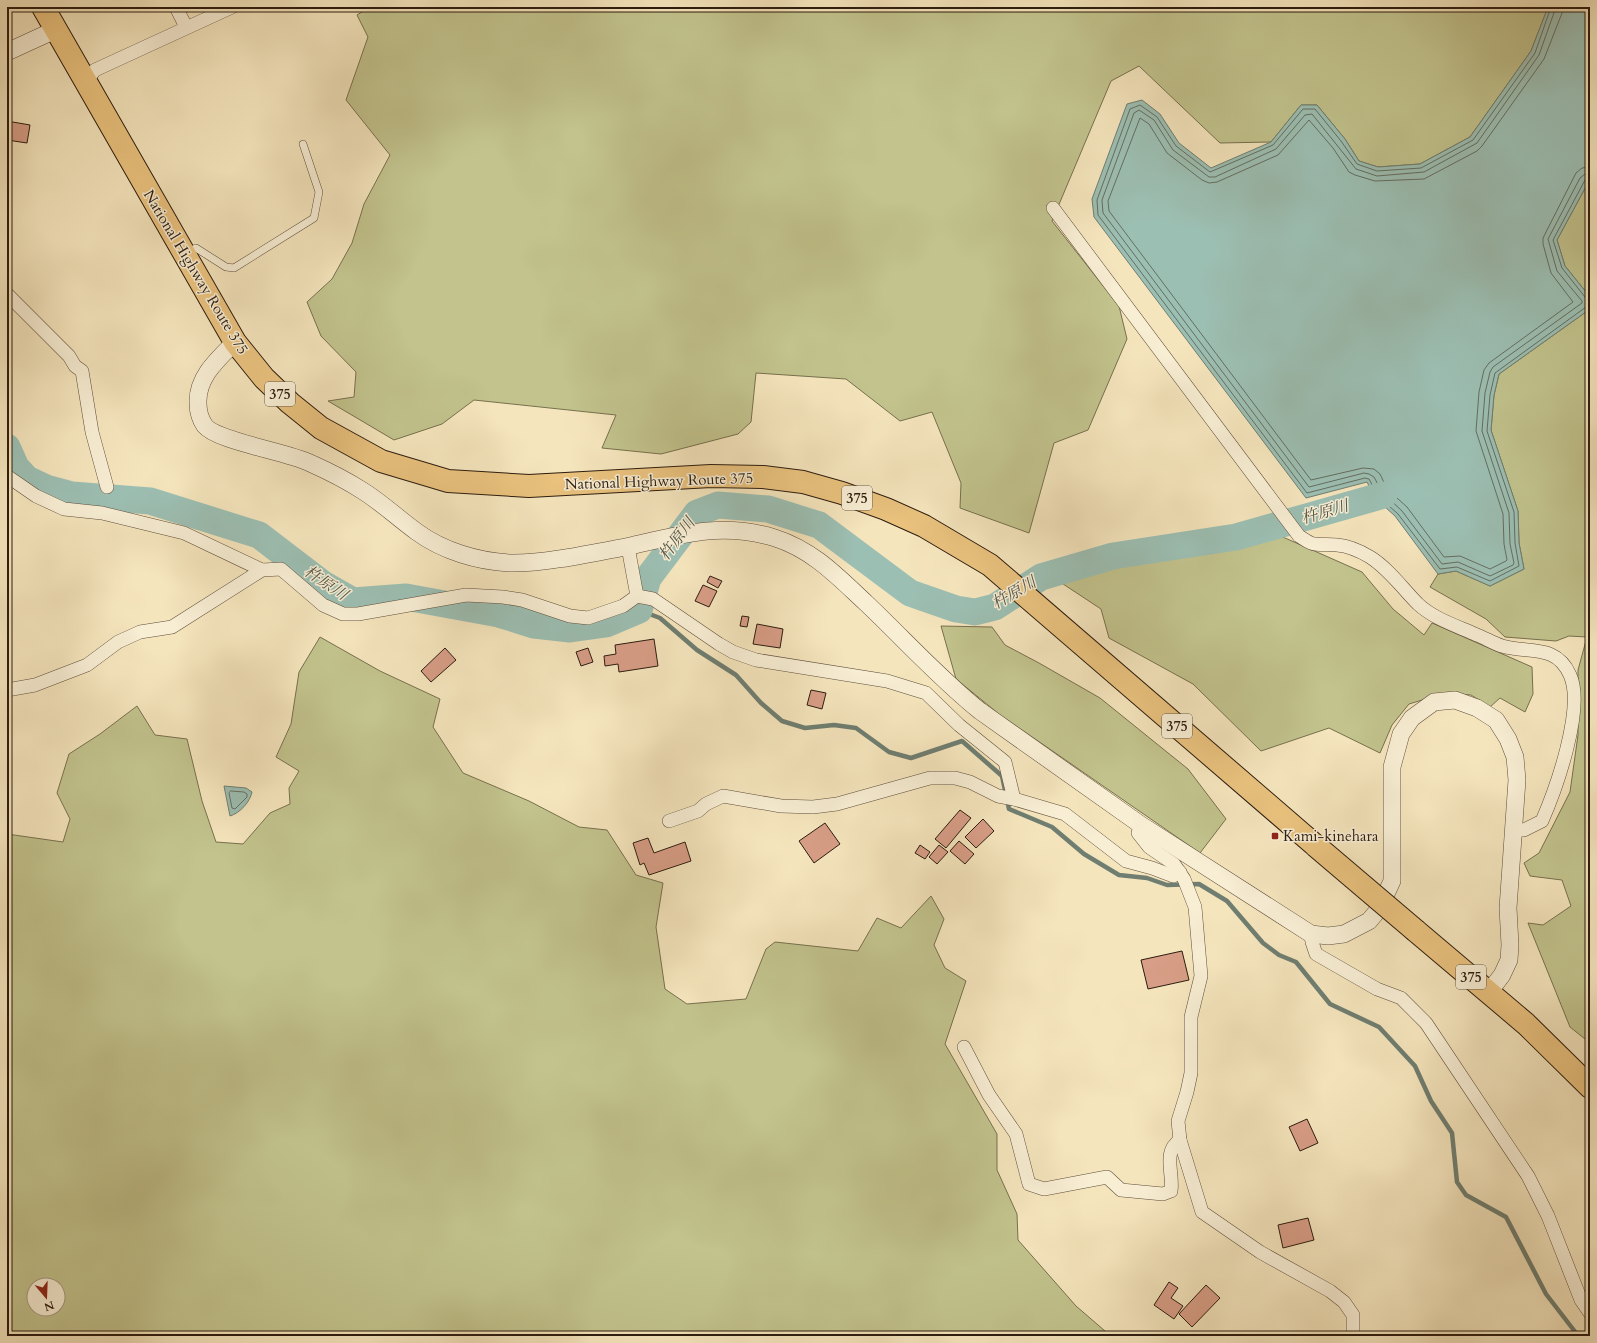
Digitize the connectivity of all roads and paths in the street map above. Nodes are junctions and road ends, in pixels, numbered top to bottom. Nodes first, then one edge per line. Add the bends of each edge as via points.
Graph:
1 (43, 7) edge
2 (176, 7) edge
3 (232, 7) edge
4 (186, 27) junction
5 (55, 30) junction
6 (7, 52) edge
7 (85, 82) junction
8 (303, 144) dead end
9 (1053, 208) dead end
10 (184, 254) junction
11 (7, 294) edge
12 (235, 342) junction
13 (7, 476) edge
14 (107, 487) dead end
15 (628, 546) junction
16 (262, 570) junction
17 (637, 596) junction
18 (7, 690) edge
19 (1014, 799) junction
20 (669, 821) dead end
21 (1141, 825) junction
22 (1514, 830) junction
23 (1185, 881) junction
24 (1311, 934) junction
25 (1489, 992) junction
26 (964, 1048) dead end
27 (1590, 1087) edge
28 (1180, 1140) junction
29 (1590, 1313) edge
30 (1353, 1336) edge

1 - 5 highway, National Highway Route 375 / 375
2 - 4 street
3 - 4 street
4 - 7 street via 95,70
5 - 6 street
5 - 7 highway, National Highway Route 375 / 375
7 - 10 highway, National Highway Route 375 / 375
8 - 10 lane via 319,192 314,218 234,268 226,267 196,248
9 - 22 street via 1299,536 1314,544 1355,548 1386,570 1419,605 1433,615 1502,646 1547,652 1564,663 1571,676 1574,697 1572,726 1559,779 1542,821 1524,830
10 - 12 highway, National Highway Route 375 / 375
11 - 14 street via 82,371 92,432
12 - 15 street via 207,371 197,392 198,411 206,427 222,437 310,463 363,491 419,534 447,549 480,559 535,563
12 - 25 highway, National Highway Route 375 / 375, bridge via 270,383 321,428 382,461 448,481 529,486 711,476 763,477 803,482 842,493 924,526 990,565
13 - 16 street via 36,496 64,509 102,513 184,533
15 - 17 street
15 - 21 street via 713,530 750,532 776,538 798,547 825,564 954,690
16 - 17 street via 281,569 323,605 343,614 358,614 466,595 522,600 570,616 588,618 624,606
16 - 18 street via 172,627 140,632 118,642 87,665 35,685
17 - 19 street via 653,599 719,644 750,658 887,681 926,693 1005,762
19 - 20 street via 998,796 970,782 955,778 930,778 837,804 813,807 781,806 723,796 698,811
19 - 23 street via 1065,814 1126,860
21 - 23 street via 1138,833 1149,847 1174,864
21 - 24 street
22 - 24 street via 1517,780 1515,757 1508,739 1496,720 1477,708 1455,700 1434,702 1412,718 1397,745 1392,767 1392,881 1379,909 1369,921 1344,934
22 - 25 street via 1508,908 1509,960 1502,975
23 - 28 street via 1195,907 1201,976 1191,1017 1191,1073 1178,1121
24 - 29 street via 1316,954 1377,989 1401,998 1426,1023 1528,1176 1548,1216 1581,1300
25 - 27 highway, National Highway Route 375 / 375 via 1526,1024
26 - 28 street via 989,1095 1016,1134 1029,1184 1044,1189 1106,1177 1121,1190 1163,1194 1171,1191 1169,1160 1173,1144
28 - 30 street via 1202,1212 1260,1252 1330,1291 1344,1302 1353,1315

